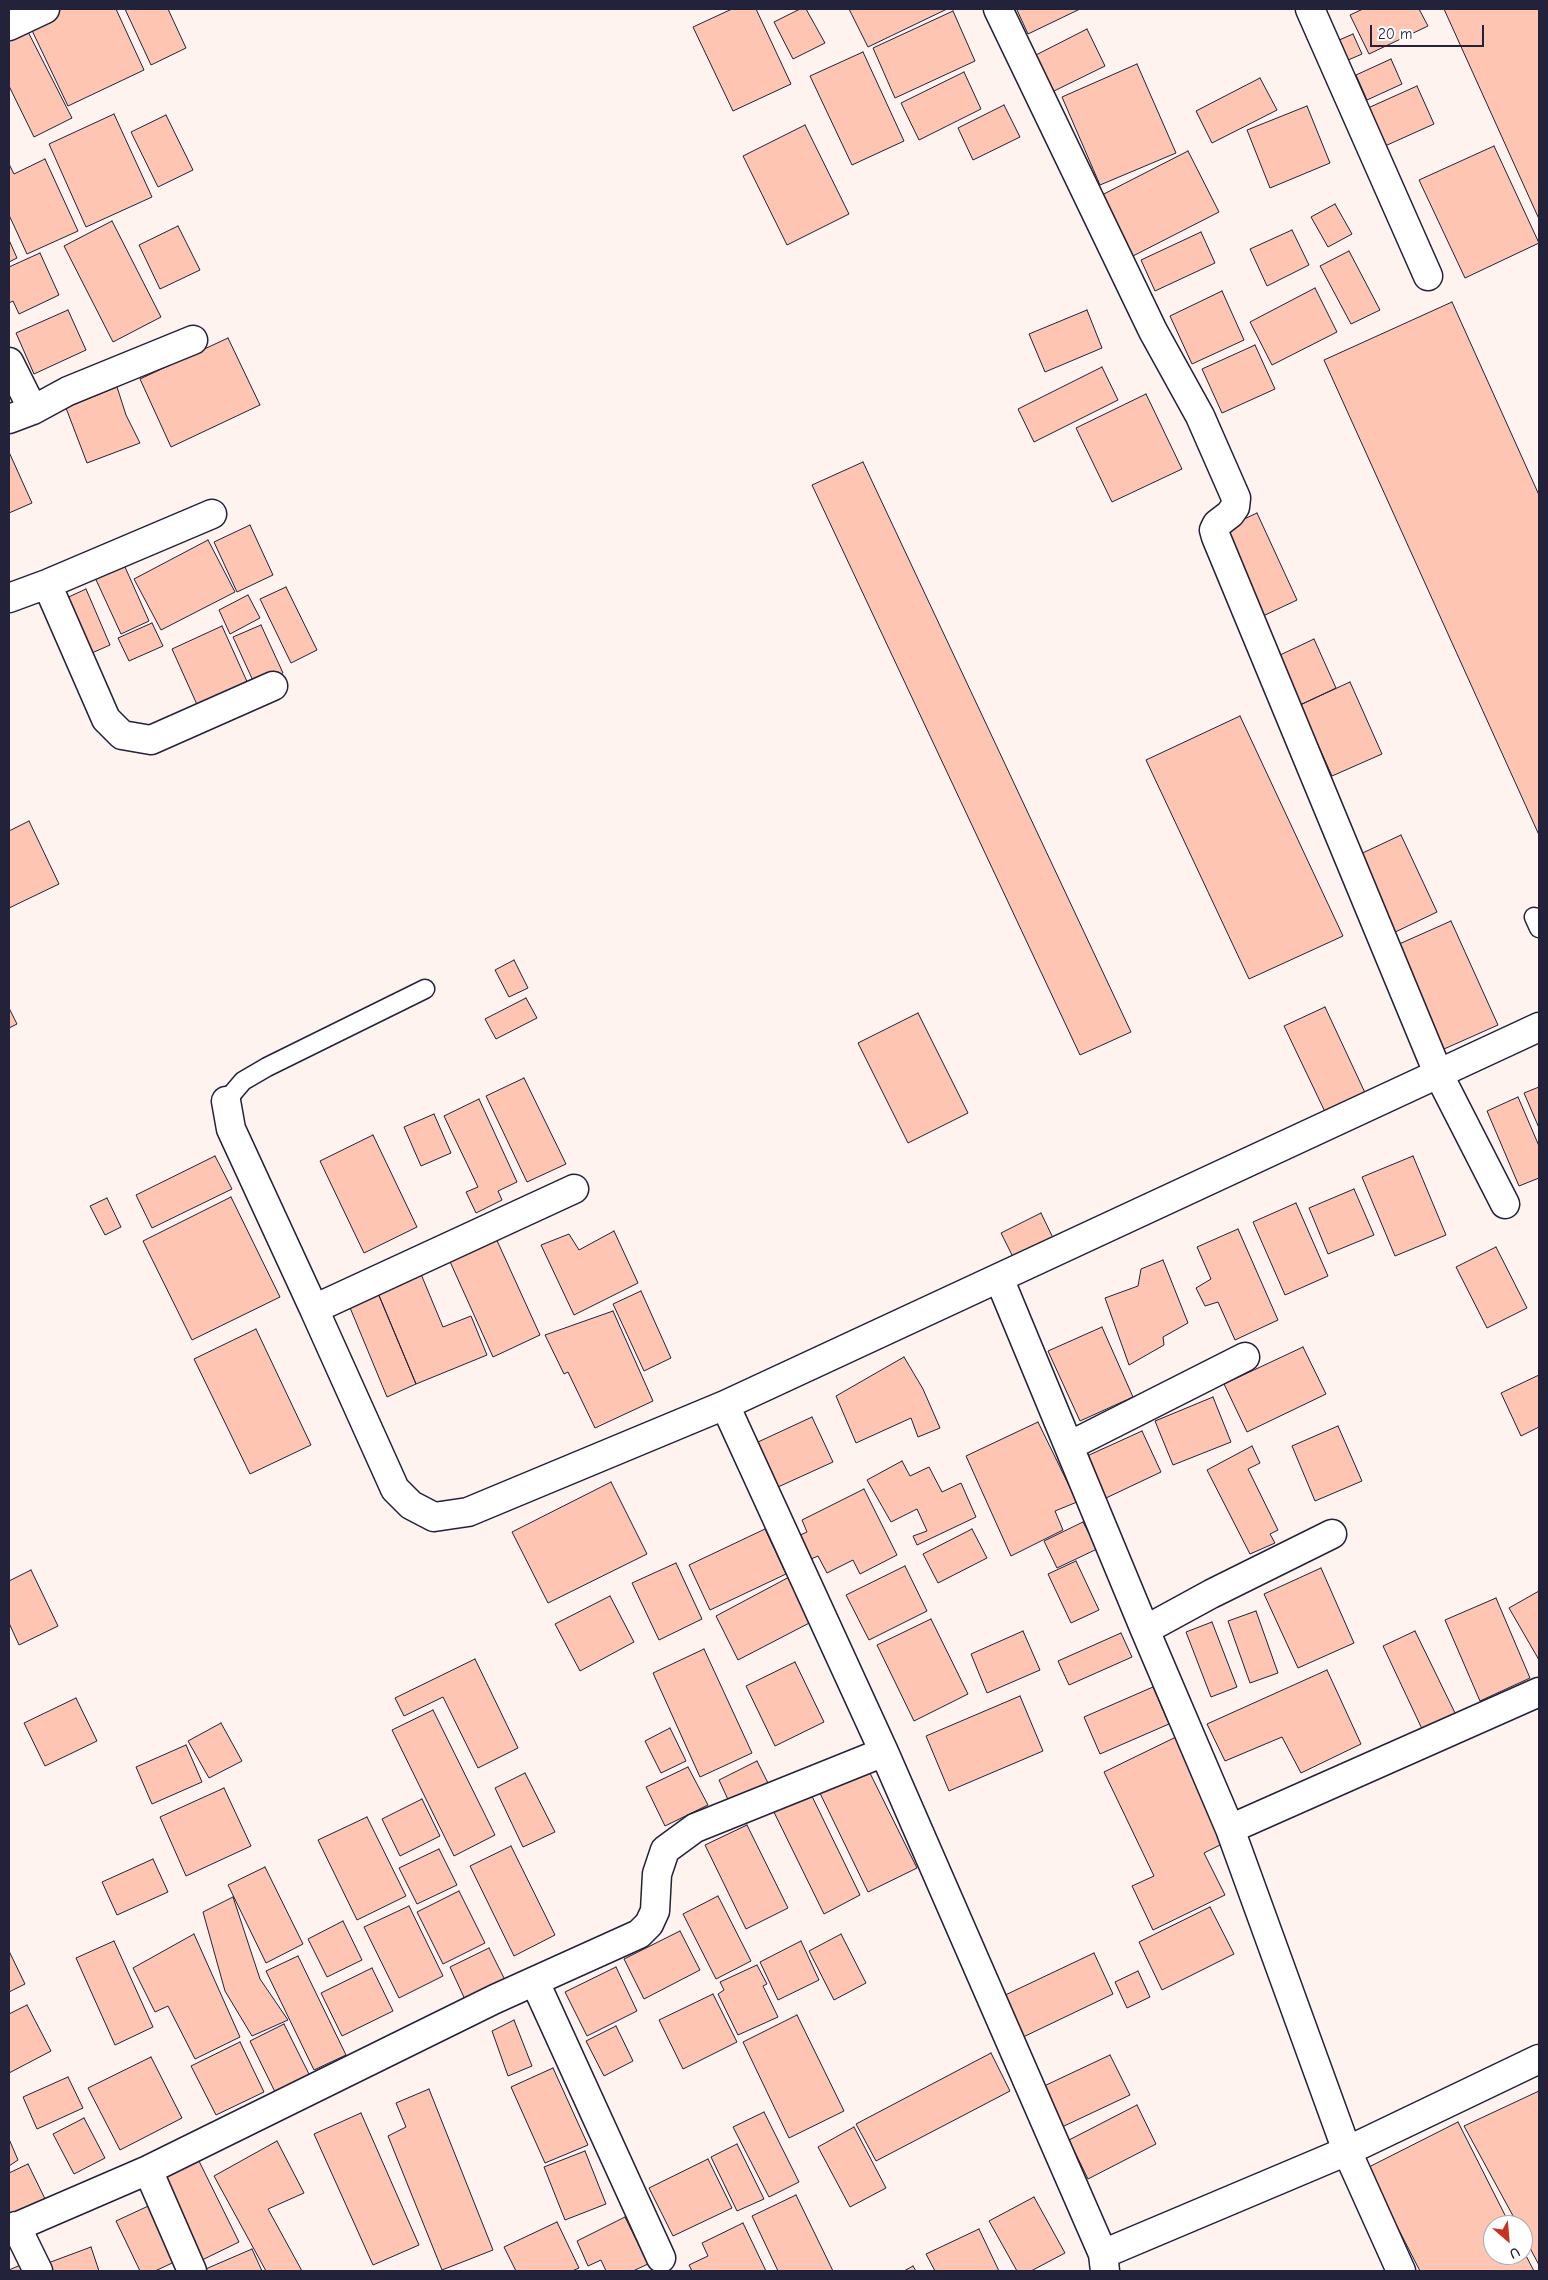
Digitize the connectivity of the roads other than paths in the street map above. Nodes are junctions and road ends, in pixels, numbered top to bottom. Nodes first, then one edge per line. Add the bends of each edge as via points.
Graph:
1 (45, 9) edge
2 (998, 9) edge
3 (1310, 9) edge
4 (9, 26) edge
5 (1428, 276) dead end
6 (192, 340) dead end
7 (9, 362) edge
8 (21, 415) edge
9 (212, 514) dead end
10 (48, 584) junction
11 (9, 598) edge
12 (273, 686) dead end
13 (425, 989) dead end
14 (1539, 1027) edge
15 (1438, 1074) junction
16 (226, 1101) joint
17 (574, 1189) dead end
18 (1506, 1204) dead end
19 (1000, 1278) junction
20 (314, 1309) junction
21 (1245, 1357) dead end
22 (725, 1405) junction
23 (1069, 1446) junction
24 (1332, 1534) dead end
25 (1145, 1630) junction
26 (1539, 1692) edge
27 (884, 1752) junction
28 (1230, 1829) junction
29 (534, 1982) junction
30 (1539, 2059) edge
31 (1347, 2151) junction
32 (148, 2170) junction
33 (12, 2228) edge
34 (661, 2258) dead end
35 (1104, 2263) edge
36 (38, 2271) edge
37 (192, 2271) edge
38 (1401, 2271) edge

1 - 4 street
2 - 15 street via 1154,331 1200,416 1236,498 1230,514 1217,524 1216,536
3 - 5 street
6 - 8 street via 68,391
7 - 8 street
9 - 10 street
10 - 11 street
10 - 12 street via 106,719 122,734 151,740
13 - 16 lane via 251,1076
14 - 15 street
15 - 18 street
15 - 19 street
16 - 20 street via 231,1128
17 - 20 street
19 - 22 street
19 - 23 street
20 - 22 street via 395,1488 411,1505 434,1517 468,1512
21 - 23 street
22 - 27 street
23 - 25 street
24 - 25 street
25 - 28 street
26 - 28 street
27 - 29 street via 695,1828 665,1850 657,1874 655,1911 639,1934
27 - 35 street
28 - 31 street
29 - 32 street
29 - 34 street
30 - 31 street
31 - 35 street
31 - 38 street
32 - 33 street
32 - 37 street
33 - 36 street

